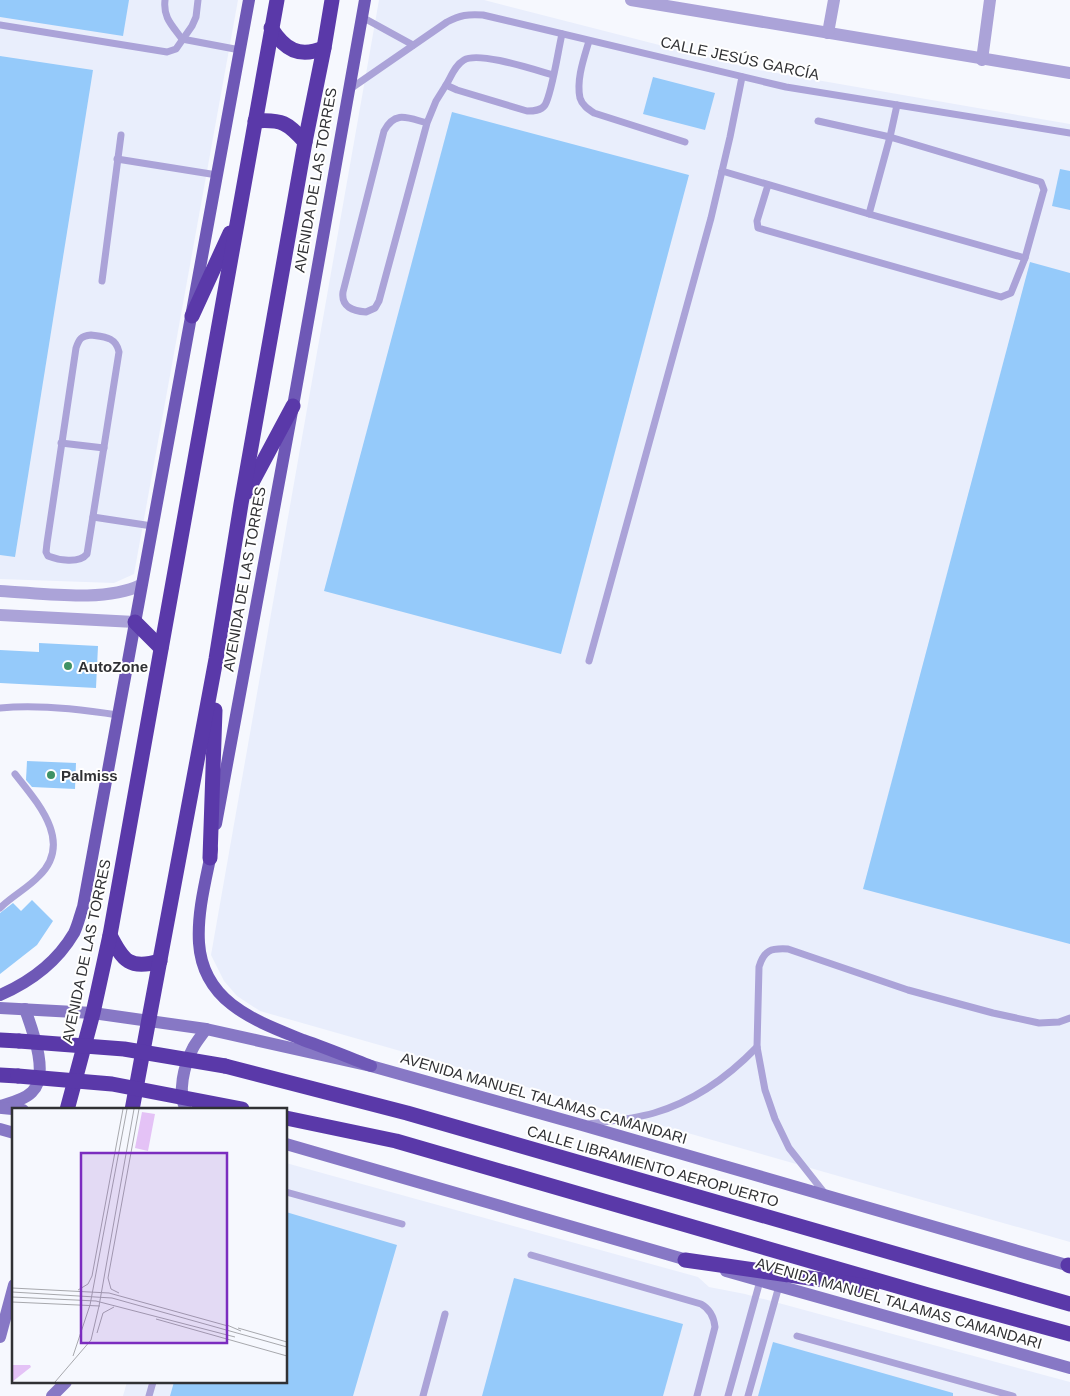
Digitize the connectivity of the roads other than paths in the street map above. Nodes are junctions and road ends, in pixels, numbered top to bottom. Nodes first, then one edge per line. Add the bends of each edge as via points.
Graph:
1 (165, 0) edge
2 (198, 0) edge
3 (249, 0) edge
4 (276, 0) edge
5 (332, 0) edge
6 (365, 0) edge
7 (631, 0) edge
8 (834, 0) edge
9 (990, 0) edge
10 (661, 3) edge
11 (362, 16) junction
12 (0, 24) edge
13 (271, 28) junction
14 (828, 33) junction
15 (562, 34) junction
16 (182, 39) junction
17 (589, 41) junction
18 (414, 45) junction
19 (324, 48) junction
20 (240, 50) junction
21 (982, 60) junction
22 (1070, 74) edge
23 (553, 75) junction
24 (742, 76) junction
25 (446, 86) junction
26 (349, 90) junction
27 (897, 105) junction
28 (255, 121) junction
29 (818, 121) dead end
30 (427, 123) junction
31 (1070, 133) edge
32 (121, 136) dead end
33 (890, 137) junction
34 (305, 142) junction
35 (685, 142) dead end
36 (117, 159) junction
37 (722, 171) junction
38 (217, 174) junction
39 (768, 185) junction
40 (240, 214) junction
41 (870, 214) junction
42 (1025, 258) junction
43 (102, 280) dead end
44 (192, 316) junction
45 (293, 406) junction
46 (62, 443) junction
47 (104, 448) junction
48 (241, 504) junction
49 (93, 517) junction
50 (152, 526) junction
51 (142, 585) junction
52 (0, 591) edge
53 (0, 615) edge
54 (135, 622) junction
55 (161, 648) junction
56 (216, 659) junction
57 (589, 661) dead end
58 (0, 708) edge
59 (118, 715) junction
60 (15, 774) dead end
61 (210, 858) junction
62 (0, 908) edge
63 (110, 935) junction
64 (160, 961) junction
65 (0, 995) edge
66 (0, 1008) edge
67 (25, 1010) junction
68 (93, 1013) junction
69 (1070, 1018) edge
70 (149, 1020) junction
71 (206, 1029) junction
72 (0, 1040) edge
73 (757, 1047) junction
74 (371, 1066) junction
75 (0, 1075) edge
76 (0, 1107) edge
77 (69, 1108) edge
78 (132, 1108) edge
79 (185, 1108) edge
80 (239, 1108) edge
81 (288, 1118) edge
82 (582, 1125) junction
83 (288, 1145) edge
84 (288, 1193) edge
85 (826, 1195) junction
86 (402, 1224) dead end
87 (531, 1255) dead end
88 (686, 1260) junction
89 (1069, 1266) edge
90 (760, 1281) junction
91 (780, 1286) junction
92 (12, 1292) edge
93 (928, 1294) junction
94 (1070, 1304) edge
95 (445, 1314) dead end
96 (1070, 1334) edge
97 (797, 1336) dead end
98 (0, 1337) edge
99 (1070, 1368) edge
100 (64, 1384) edge
101 (52, 1396) edge
102 (423, 1396) edge
103 (696, 1396) edge
104 (728, 1396) edge
105 (748, 1396) edge
106 (1014, 1396) edge

1 - 16 lane via 166,17
2 - 16 lane via 196,17
3 - 20 main road, AVENIDA DE LAS TORRES
4 - 13 highway, AVENIDA DE LAS TORRES
5 - 19 highway, AVENIDA DE LAS TORRES
6 - 11 main road, AVENIDA DE LAS TORRES
7 - 10 street
8 - 14 street
9 - 21 street
10 - 14 street
11 - 18 lane
11 - 26 main road, AVENIDA DE LAS TORRES
12 - 16 lane via 166,52 176,49
13 - 19 highway via 284,45 292,49 306,53
13 - 28 highway, AVENIDA DE LAS TORRES
14 - 21 street
15 - 17 lane, CALLE JESÚS GARCÍA
15 - 18 lane, CALLE JESÚS GARCÍA via 469,14 447,22
15 - 23 lane
16 - 20 lane
17 - 24 lane, CALLE JESÚS GARCÍA
17 - 35 lane via 580,86 580,99 585,107 594,113
18 - 26 lane, CALLE JESÚS GARCÍA
19 - 34 highway, AVENIDA DE LAS TORRES
20 - 38 main road, AVENIDA DE LAS TORRES
21 - 22 street
23 - 25 lane via 471,57 459,64
23 - 25 lane via 545,105 534,111
24 - 27 lane, CALLE JESÚS GARCÍA via 786,87
24 - 37 lane
25 - 30 lane
26 - 45 main road, AVENIDA DE LAS TORRES
27 - 31 lane, CALLE JESÚS GARCÍA
27 - 33 lane
28 - 34 highway via 286,123
28 - 40 highway, AVENIDA DE LAS TORRES
29 - 33 lane
30 - 30 lane via 379,301 366,312 350,308 344,303 343,292 384,131 388,123 397,117
32 - 36 lane
33 - 41 lane
33 - 42 lane via 1041,182 1044,190
34 - 48 highway, AVENIDA DE LAS TORRES
36 - 38 lane
36 - 43 lane
37 - 39 lane
37 - 57 lane
38 - 44 main road, AVENIDA DE LAS TORRES
39 - 41 lane
39 - 42 lane via 757,221 758,228 1001,297 1011,293
40 - 44 highway
40 - 55 highway, AVENIDA DE LAS TORRES
41 - 42 lane
44 - 50 main road, AVENIDA DE LAS TORRES
45 - 48 highway
45 - 61 main road, AVENIDA DE LAS TORRES
46 - 47 lane
46 - 47 lane via 76,348 84,336 101,336 118,345
46 - 49 lane via 46,543 48,556 72,560 85,557
47 - 49 lane
48 - 56 highway, AVENIDA DE LAS TORRES
49 - 50 lane
50 - 51 main road, AVENIDA DE LAS TORRES
51 - 52 street via 112,595
51 - 54 main road, AVENIDA DE LAS TORRES
53 - 54 street
54 - 55 highway
54 - 59 main road, AVENIDA DE LAS TORRES
55 - 63 highway, AVENIDA DE LAS TORRES
56 - 61 highway
56 - 64 highway, AVENIDA DE LAS TORRES
58 - 59 lane via 36,707
59 - 65 main road, AVENIDA DE LAS TORRES via 83,907 74,932 48,965 29,980
60 - 62 lane via 49,821 52,852 48,865 38,877
61 - 74 main road, AVENIDA DE LAS TORRES via 199,943 208,976 221,995 247,1016
63 - 64 highway via 119,953 130,962 142,965
63 - 68 highway, AVENIDA DE LAS TORRES
64 - 70 highway, AVENIDA DE LAS TORRES
66 - 67 main road, AVENIDA MANUEL TALAMAS CAMANDARI
67 - 68 main road, AVENIDA MANUEL TALAMAS CAMANDARI
67 - 76 main road via 37,1048 39,1081 31,1093
68 - 70 main road, AVENIDA MANUEL TALAMAS CAMANDARI
68 - 77 highway, AVENIDA DE LAS TORRES
69 - 73 lane via 1039,1023 993,1013 777,948 762,957 759,967
70 - 71 main road, AVENIDA MANUEL TALAMAS CAMANDARI
70 - 78 highway, AVENIDA DE LAS TORRES
71 - 74 main road, AVENIDA MANUEL TALAMAS CAMANDARI
71 - 79 main road via 193,1047 185,1069 181,1096
72 - 94 highway, CALLE LIBRAMIENTO AEROPUERTO, bridge via 124,1048 225,1066 407,1113
73 - 82 lane via 723,1079 680,1104 654,1114
73 - 85 lane via 765,1090 789,1148
74 - 82 main road, AVENIDA MANUEL TALAMAS CAMANDARI
75 - 80 highway, bridge via 112,1084
81 - 93 highway via 396,1141
82 - 85 main road, AVENIDA MANUEL TALAMAS CAMANDARI
83 - 88 main road, AVENIDA MANUEL TALAMAS CAMANDARI
84 - 86 lane
85 - 89 main road, AVENIDA MANUEL TALAMAS CAMANDARI
87 - 103 lane via 706,1307 715,1327
88 - 90 main road, AVENIDA MANUEL TALAMAS CAMANDARI
88 - 93 highway
90 - 91 main road, AVENIDA MANUEL TALAMAS CAMANDARI
90 - 104 lane
91 - 99 main road, AVENIDA MANUEL TALAMAS CAMANDARI
91 - 105 lane
92 - 98 main road
93 - 96 highway
95 - 102 lane
97 - 106 lane
100 - 101 main road

